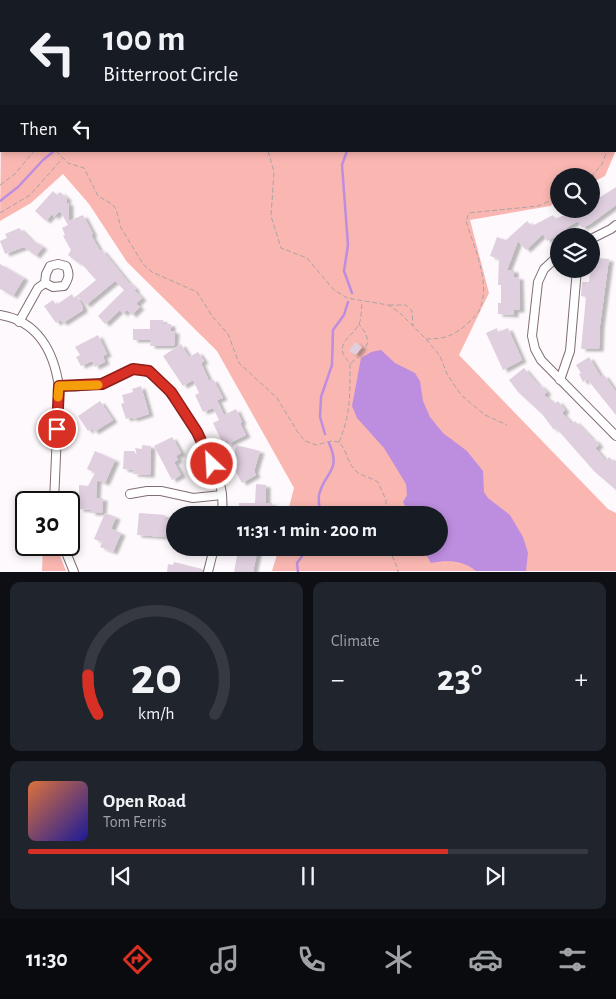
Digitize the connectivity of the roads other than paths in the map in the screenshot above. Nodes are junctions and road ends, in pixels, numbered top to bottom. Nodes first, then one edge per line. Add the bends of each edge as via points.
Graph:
1 (614, 227) edge
2 (600, 234) edge
3 (616, 237) edge
4 (550, 263) edge
5 (576, 278) edge
6 (45, 283) dead end
7 (0, 315) edge
8 (19, 322) junction
9 (560, 380) junction
10 (59, 386) junction
11 (616, 436) edge
12 (54, 491) edge
13 (130, 494) dead end
14 (222, 495) junction
15 (222, 506) edge
16 (67, 556) edge
17 (212, 556) edge
18 (74, 572) edge
19 (208, 572) edge

1 - 2 street
1 - 3 street
4 - 9 street via 538,282 532,336 541,360
5 - 9 street via 570,351
6 - 8 street via 38,288
7 - 8 street
8 - 10 street via 41,338 50,352
9 - 11 street
10 - 12 street
10 - 14 street via 102,384 133,369 149,371 171,392 197,432 219,480
13 - 14 street via 161,491 194,498
14 - 15 street
16 - 18 street
17 - 19 street

